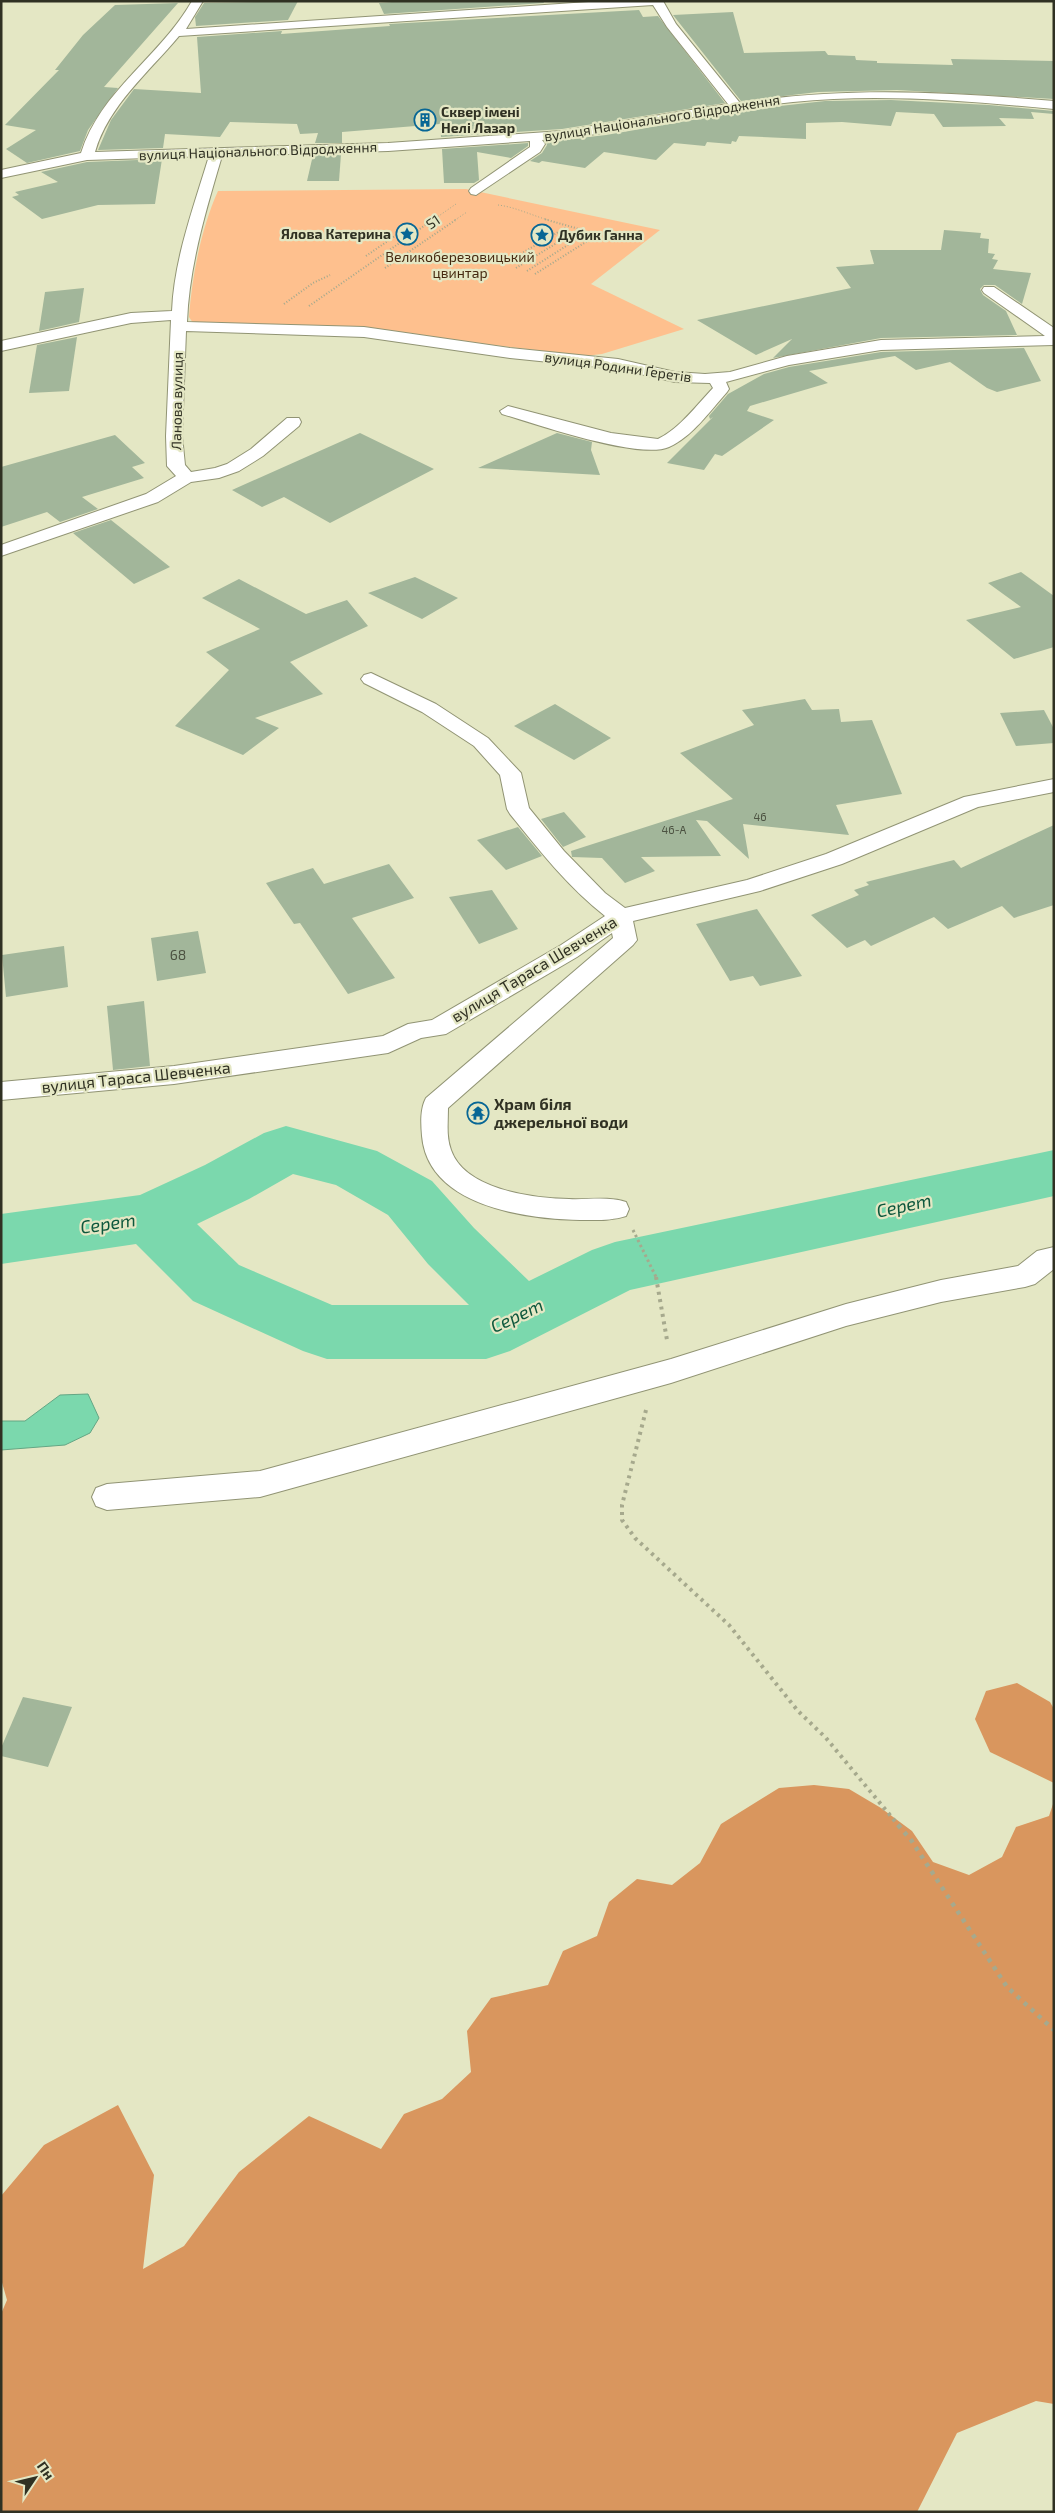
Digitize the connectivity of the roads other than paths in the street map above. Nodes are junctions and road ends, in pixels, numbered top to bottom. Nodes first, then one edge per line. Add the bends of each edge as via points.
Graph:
1 (198, 1) edge
2 (657, 1) edge
3 (176, 33) junction
4 (1054, 105) edge
5 (737, 107) junction
6 (534, 138) junction
7 (216, 154) junction
8 (87, 156) junction
9 (1, 174) edge
10 (476, 191) road end
11 (990, 290) dead end
12 (180, 321) junction
13 (1054, 335) edge
14 (1054, 340) edge
15 (1, 346) edge
16 (716, 378) junction
17 (508, 411) dead end
18 (293, 422) dead end
19 (187, 478) junction
20 (1, 551) edge
21 (370, 679) dead end
22 (1054, 785) edge
23 (620, 916) junction
24 (1, 1091) edge
25 (624, 1218) road end
26 (1054, 1258) edge
27 (107, 1497) dead end

1 - 3 street
2 - 3 street
2 - 5 street via 671,25
3 - 8 street via 108,114 90,142
4 - 5 street, вулиця Національного Відродження via 871,95 792,98
5 - 6 street, вулиця Національного Відродження
6 - 7 street, вулиця Національного Відродження
6 - 10 street via 538,144 535,149
7 - 8 street, вулиця Національного Відродження
7 - 12 street, Ланова вулиця via 194,229 180,295
8 - 9 street, вулиця Національного Відродження
11 - 13 street
12 - 15 street, вулиця Родини Ґеретів via 132,318
12 - 16 street, вулиця Родини Ґеретів via 364,332 510,353 618,364 675,377
12 - 19 street, Ланова вулиця via 174,436 176,466
14 - 16 street, вулиця Родини Ґеретів via 881,344
16 - 17 street via 721,389 687,426 662,444 630,443
18 - 19 street via 236,468
19 - 20 street via 152,498
21 - 23 street via 429,708 481,742 510,773 518,809 556,856 597,898
22 - 23 street, вулиця Тараса Шевченка via 972,802 834,859 752,886
23 - 24 street, вулиця Тараса Шевченка via 569,951 436,1028 417,1030 388,1044 174,1075
23 - 25 street via 625,940 436,1105 435,1130 440,1157 466,1184 501,1201 538,1209
26 - 27 street via 1025,1276 941,1291 846,1315 671,1371 260,1484

